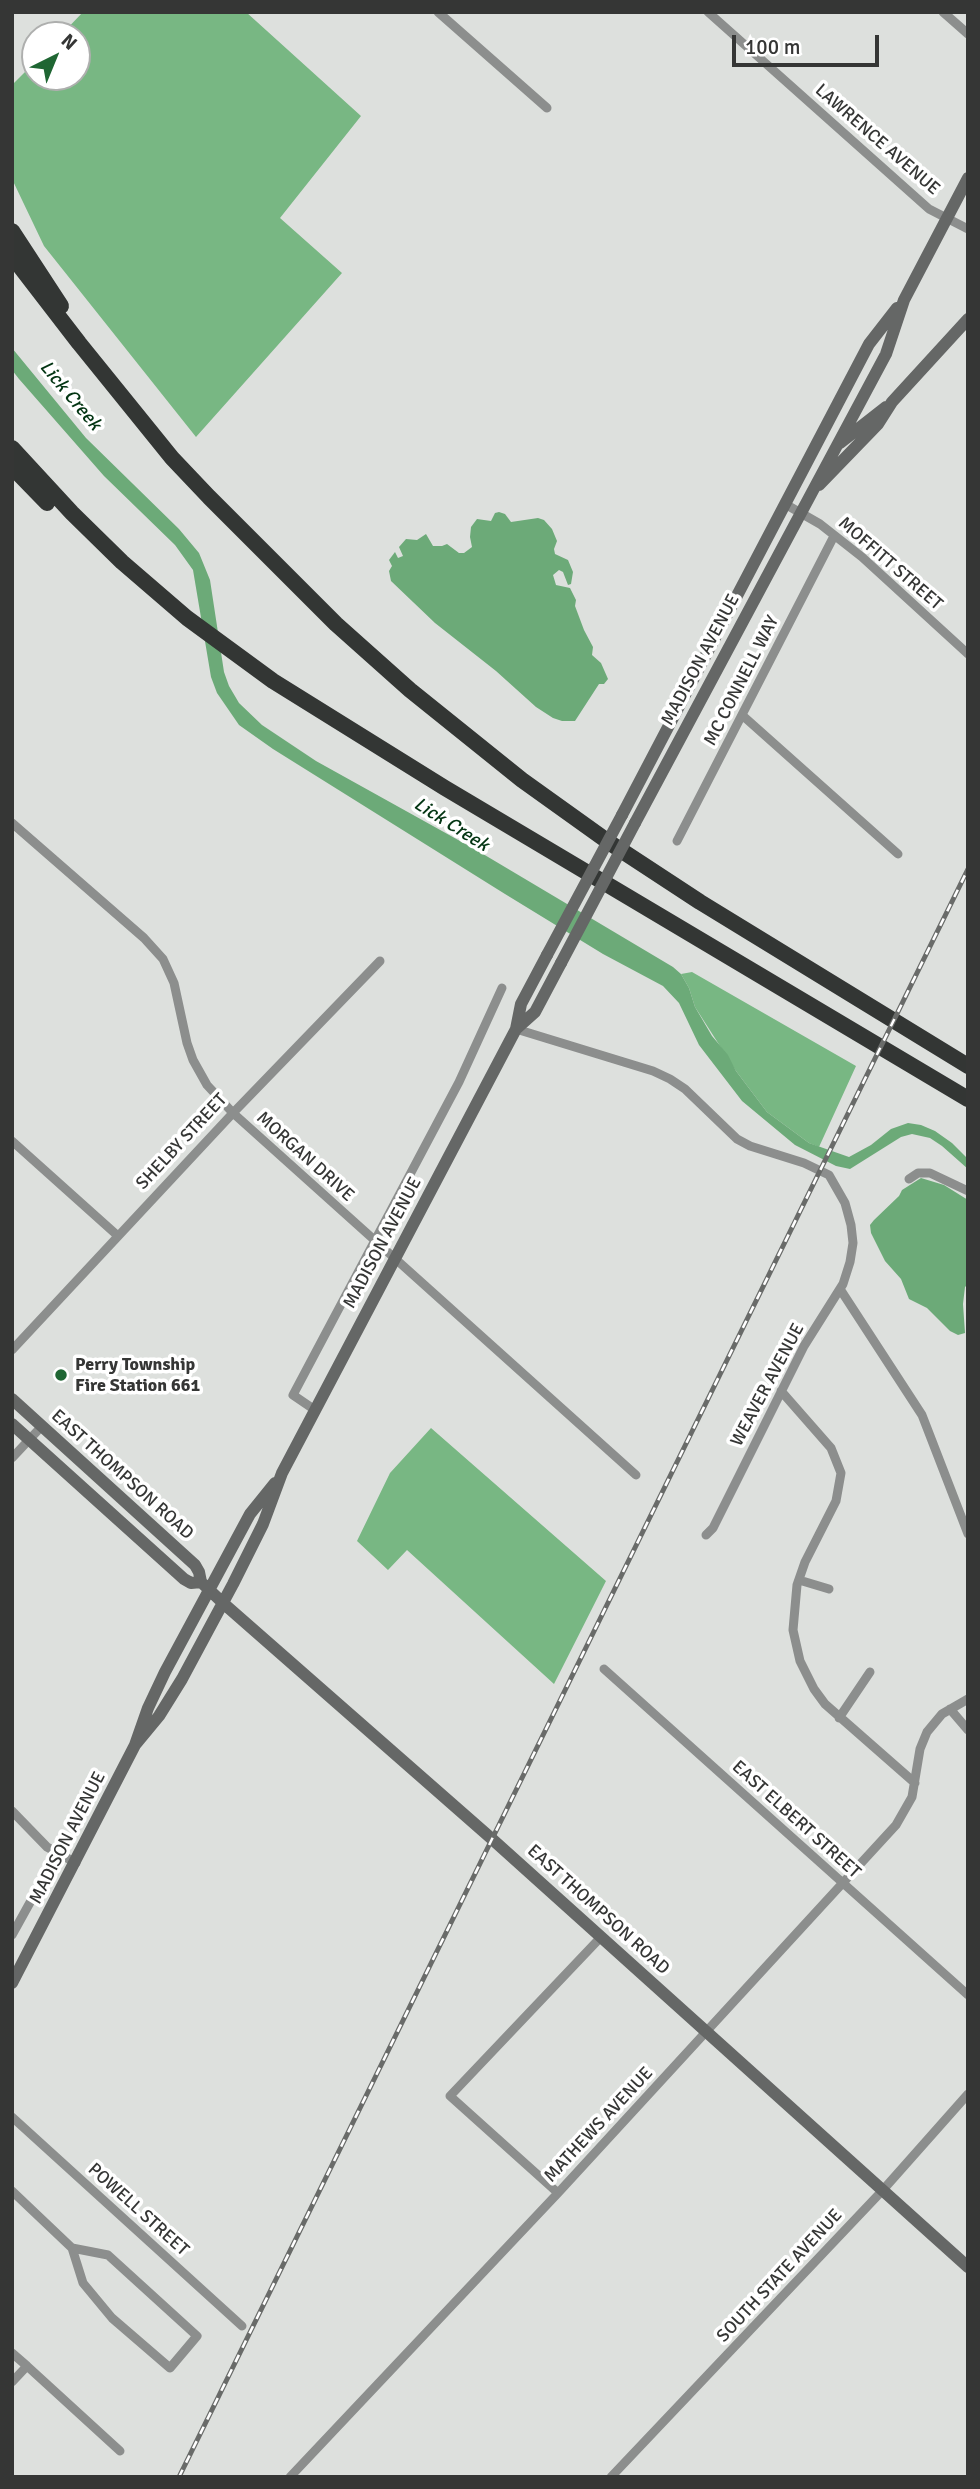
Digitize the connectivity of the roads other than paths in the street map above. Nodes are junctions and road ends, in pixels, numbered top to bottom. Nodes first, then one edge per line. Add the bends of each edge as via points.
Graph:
1 (438, 12) edge
2 (708, 12) edge
3 (943, 12) edge
4 (968, 34) edge
5 (547, 108) dead end
6 (968, 178) edge
7 (947, 217) junction
8 (968, 229) edge
9 (12, 231) edge
10 (12, 256) edge
11 (904, 300) junction
12 (968, 319) edge
13 (79, 343) junction
14 (864, 394) junction
15 (892, 402) junction
16 (835, 447) junction
17 (12, 448) edge
18 (12, 467) edge
19 (799, 478) junction
20 (811, 493) junction
21 (785, 504) junction
22 (800, 511) junction
23 (834, 536) junction
24 (122, 562) junction
25 (968, 654) edge
26 (742, 715) junction
27 (12, 823) edge
28 (677, 841) dead end
29 (898, 854) dead end
30 (380, 961) dead end
31 (502, 988) dead end
32 (516, 1030) junction
33 (968, 1066) edge
34 (968, 1099) edge
35 (233, 1113) junction
36 (12, 1141) edge
37 (909, 1179) dead end
38 (968, 1191) edge
39 (118, 1236) junction
40 (375, 1241) junction
41 (395, 1258) junction
42 (840, 1289) junction
43 (12, 1350) edge
44 (781, 1391) junction
45 (12, 1399) edge
46 (315, 1410) junction
47 (12, 1424) edge
48 (42, 1426) junction
49 (30, 1440) junction
50 (12, 1458) edge
51 (282, 1473) junction
52 (636, 1475) dead end
53 (968, 1534) edge
54 (706, 1535) dead end
55 (799, 1580) junction
56 (205, 1586) junction
57 (829, 1589) dead end
58 (223, 1603) junction
59 (604, 1669) dead end
60 (870, 1672) dead end
61 (968, 1699) edge
62 (950, 1709) junction
63 (839, 1718) junction
64 (968, 1730) edge
65 (135, 1745) junction
66 (915, 1783) junction
67 (12, 1811) edge
68 (58, 1852) junction
69 (76, 1863) junction
70 (842, 1883) junction
71 (12, 1935) edge
72 (601, 1937) junction
73 (12, 1983) edge
74 (968, 1995) edge
75 (707, 2032) junction
76 (968, 2094) edge
77 (12, 2117) edge
78 (12, 2191) edge
79 (882, 2191) junction
80 (558, 2193) junction
81 (72, 2248) junction
82 (968, 2267) edge
83 (242, 2326) dead end
84 (12, 2353) edge
85 (27, 2366) junction
86 (12, 2382) edge
87 (120, 2451) dead end
88 (290, 2477) edge
89 (611, 2477) edge

1 - 5 street
2 - 7 street, LAWRENCE AVENUE via 929,209
3 - 4 street
6 - 7 main road, MADISON AVENUE
7 - 8 street, LAWRENCE AVENUE
7 - 11 main road, MADISON AVENUE
9 - 13 highway
10 - 13 highway
11 - 14 main road, MADISON AVENUE via 886,354
11 - 19 main road, MADISON AVENUE via 869,344
12 - 15 main road
13 - 33 highway via 172,457 250,541 438,713 610,843
14 - 15 main road via 873,403
14 - 16 main road, MADISON AVENUE
15 - 16 main road
15 - 20 main road via 878,424
16 - 19 main road
16 - 20 main road, MADISON AVENUE
17 - 24 highway
18 - 24 highway via 67,522
19 - 21 main road, MADISON AVENUE
20 - 22 main road, MADISON AVENUE
21 - 22 street, MOFFITT STREET
21 - 32 main road, MADISON AVENUE, bridge via 521,1004
22 - 23 street, MOFFITT STREET
22 - 32 main road, MADISON AVENUE, bridge via 535,1012
23 - 25 street, MOFFITT STREET
23 - 26 street, MC CONNELL WAY
24 - 34 highway via 250,665 301,699
26 - 28 street, MC CONNELL WAY
26 - 29 street
27 - 35 street, MORGAN DRIVE via 163,959 174,983 193,1060 206,1084
30 - 35 street, SHELBY STREET
31 - 40 street, MADISON AVENUE via 459,1082
32 - 41 main road, MADISON AVENUE
32 - 42 street, WEAVER AVENUE via 661,1075 684,1089 740,1141 829,1175 851,1225 852,1248
35 - 39 street, SHELBY STREET
35 - 40 street, MORGAN DRIVE
36 - 39 street
37 - 38 street via 930,1173
39 - 43 street, SHELBY STREET
40 - 41 street, MORGAN DRIVE
40 - 46 street, MADISON AVENUE via 293,1395
41 - 46 main road, MADISON AVENUE
41 - 52 street, MORGAN DRIVE
42 - 44 street, WEAVER AVENUE
42 - 53 street via 920,1411
44 - 54 street, WEAVER AVENUE
44 - 55 street via 831,1448 841,1474 836,1501
45 - 48 main road, EAST THOMPSON ROAD
46 - 51 main road, MADISON AVENUE
47 - 49 main road, EAST THOMPSON ROAD
48 - 49 street
48 - 56 main road, EAST THOMPSON ROAD via 195,1566
49 - 50 street
49 - 56 main road, EAST THOMPSON ROAD via 184,1579
51 - 56 main road, MADISON AVENUE
51 - 58 main road, MADISON AVENUE via 263,1524
55 - 57 street
55 - 63 street via 793,1616 797,1652 814,1689
56 - 58 main road, EAST THOMPSON ROAD
56 - 65 main road, MADISON AVENUE
58 - 65 main road, MADISON AVENUE via 171,1696
58 - 72 main road, EAST THOMPSON ROAD
59 - 70 street, EAST ELBERT STREET
60 - 63 street
61 - 62 street, MATHEWS AVENUE
62 - 64 street
62 - 66 street, MATHEWS AVENUE via 925,1736
63 - 66 street
65 - 69 main road, MADISON AVENUE
66 - 70 street, MATHEWS AVENUE via 899,1821
67 - 68 street via 47,1847
68 - 69 street
68 - 71 street, MADISON AVENUE
69 - 73 main road, MADISON AVENUE
70 - 74 street, EAST ELBERT STREET
70 - 75 street, MATHEWS AVENUE
72 - 75 main road, EAST THOMPSON ROAD
72 - 80 street via 450,2096
75 - 79 main road, EAST THOMPSON ROAD
75 - 80 street, MATHEWS AVENUE
76 - 79 street, SOUTH STATE AVENUE
77 - 83 street, POWELL STREET
78 - 81 street
79 - 82 main road, EAST THOMPSON ROAD
79 - 89 street, SOUTH STATE AVENUE
80 - 88 street, MATHEWS AVENUE
81 - 81 street via 83,2283 111,2318 170,2368 197,2336 108,2255
84 - 85 street
85 - 86 street
85 - 87 street

